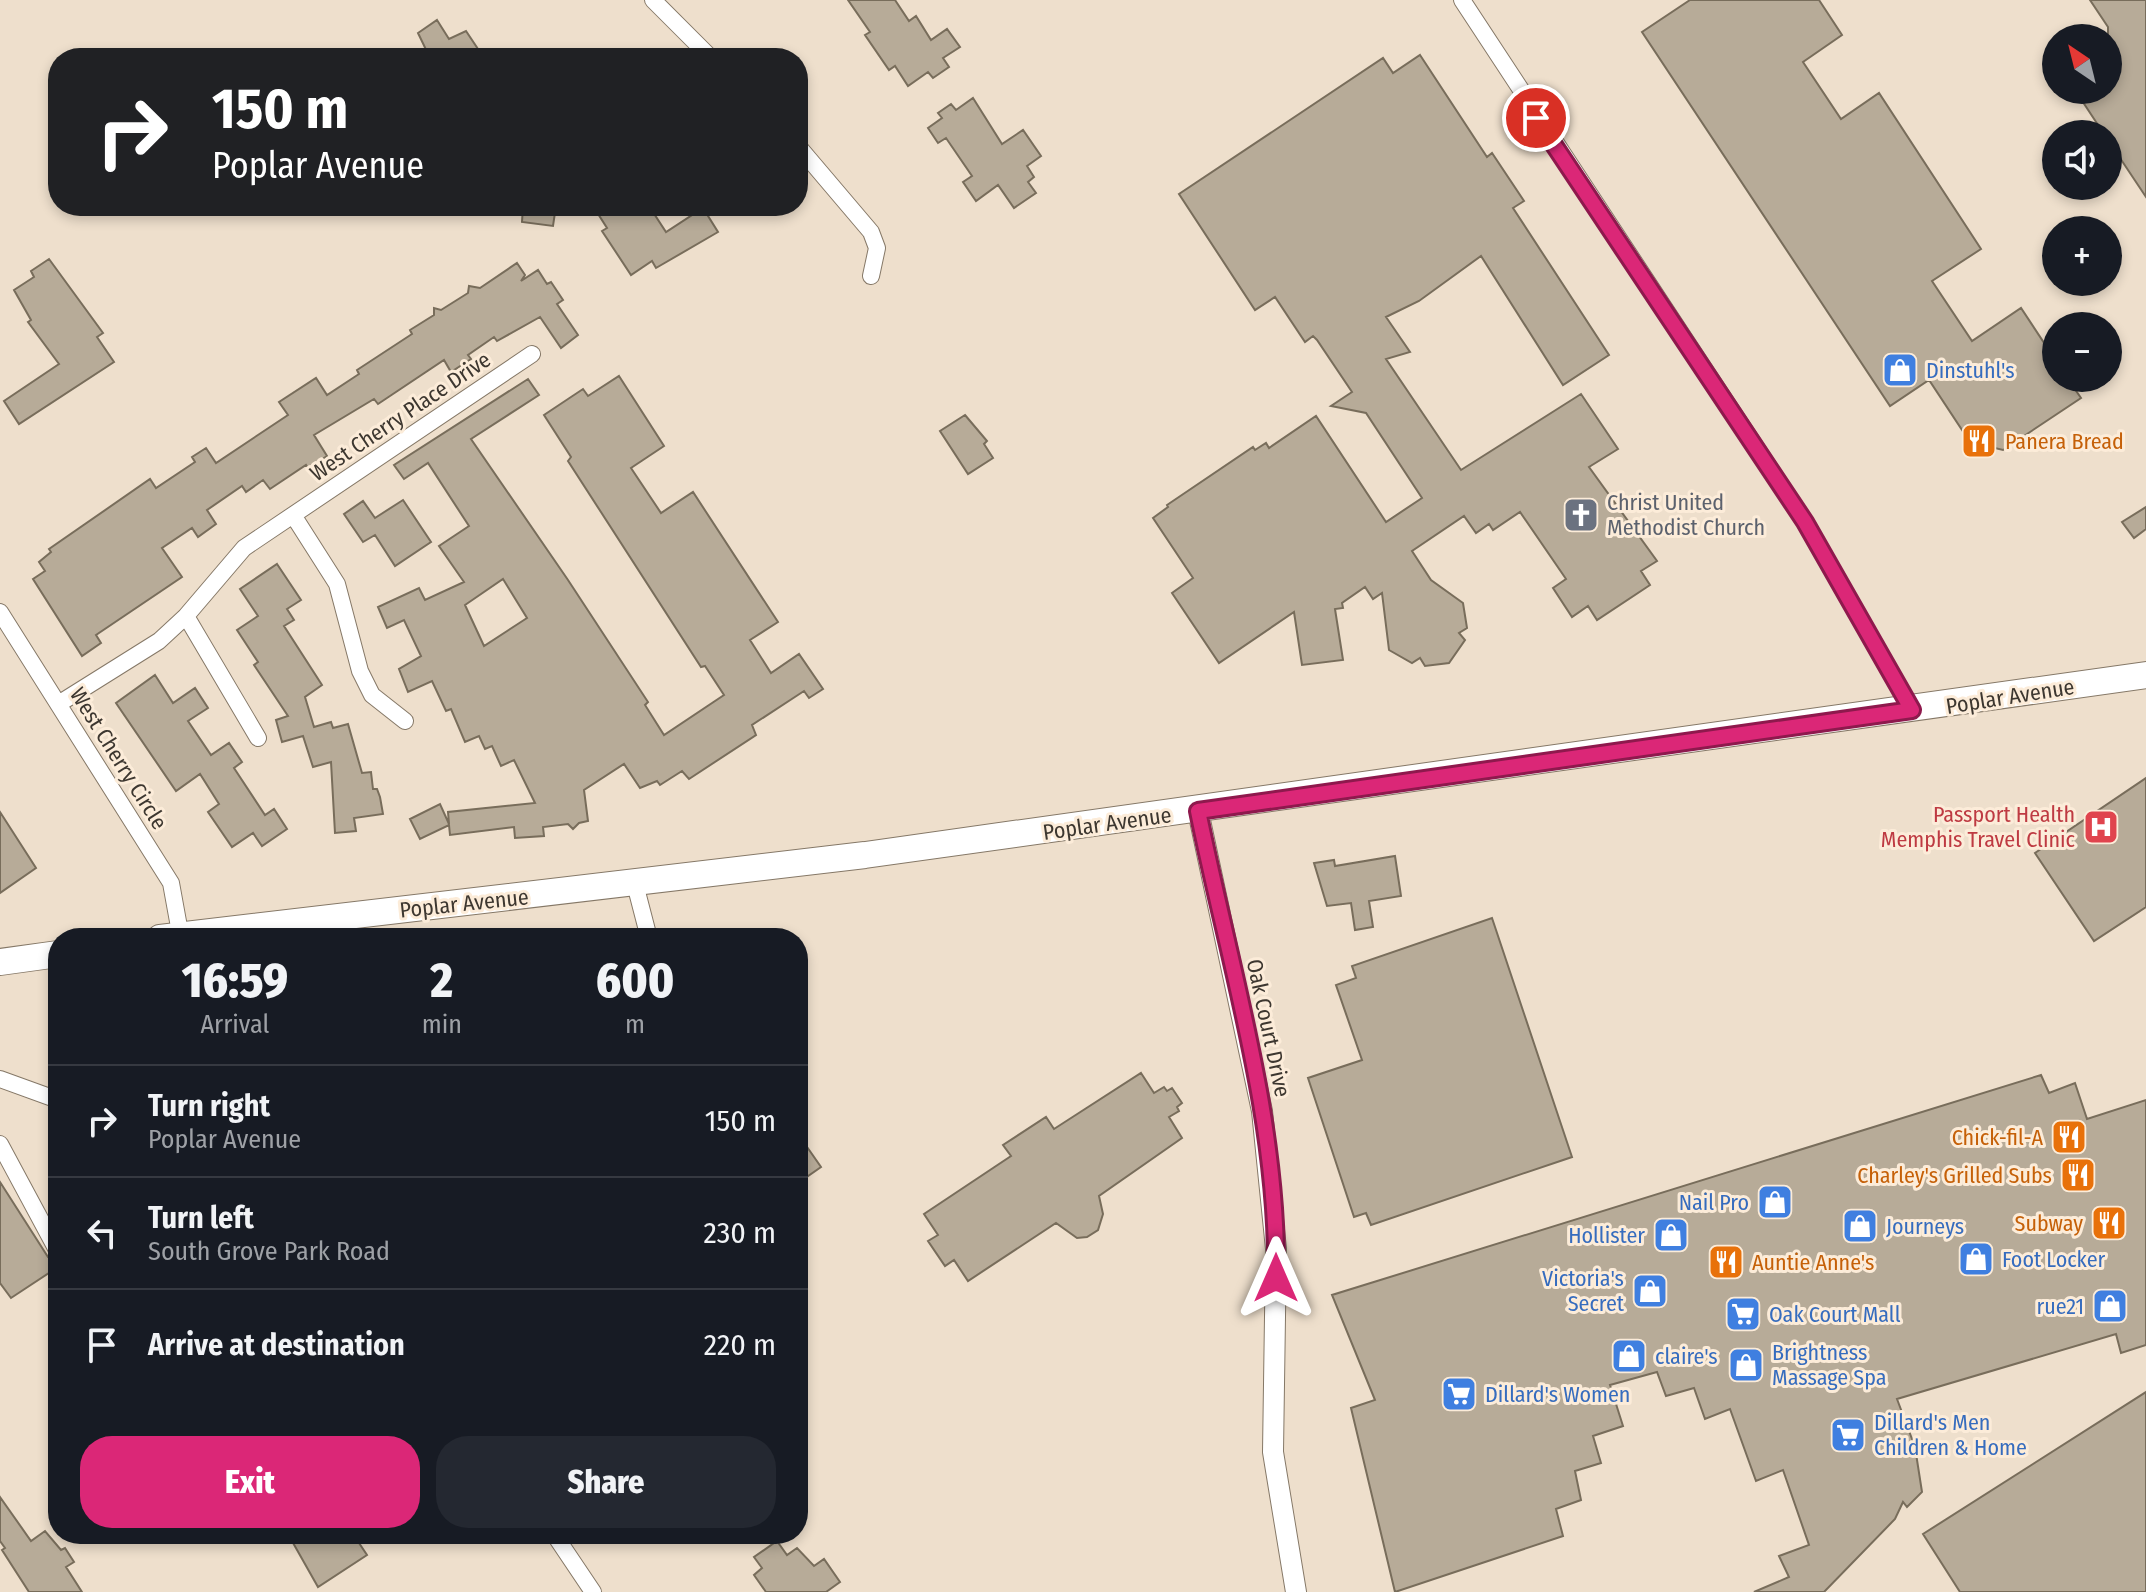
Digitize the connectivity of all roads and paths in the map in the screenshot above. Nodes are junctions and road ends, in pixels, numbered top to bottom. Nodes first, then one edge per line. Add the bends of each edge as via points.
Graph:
1 (653, 0) edge
2 (1462, 0) edge
3 (701, 48) edge
4 (808, 158) edge
5 (871, 276) dead end
6 (532, 354) dead end
7 (293, 515) junction
8 (0, 612) edge
9 (186, 616) junction
10 (2146, 675) edge
11 (60, 703) junction
12 (1912, 710) junction
13 (405, 721) dead end
14 (258, 738) dead end
15 (1198, 811) junction
16 (635, 884) junction
17 (174, 928) edge
18 (252, 928) edge
19 (646, 928) edge
20 (48, 955) edge
21 (0, 962) edge
22 (0, 1078) edge
23 (48, 1096) edge
24 (0, 1144) edge
25 (48, 1233) edge
26 (561, 1544) edge
27 (593, 1592) edge
28 (1296, 1592) edge

1 - 3 street
2 - 12 street via 1805,522
4 - 5 street via 871,232 877,248
6 - 7 street, West Cherry Place Drive
7 - 9 street, West Cherry Place Drive via 244,548
7 - 13 street via 337,584 360,671 372,695
8 - 11 street, West Cherry Circle
9 - 11 street, West Cherry Place Drive via 159,641
9 - 14 street
10 - 12 main road, Poplar Avenue
11 - 17 street, West Cherry Circle via 171,883
12 - 15 main road, Poplar Avenue
15 - 16 main road, Poplar Avenue
15 - 28 street, Oak Court Drive via 1262,1111 1276,1249 1273,1452
16 - 18 main road, Poplar Avenue
16 - 19 street
20 - 21 main road
22 - 23 street
24 - 25 street
26 - 27 street

